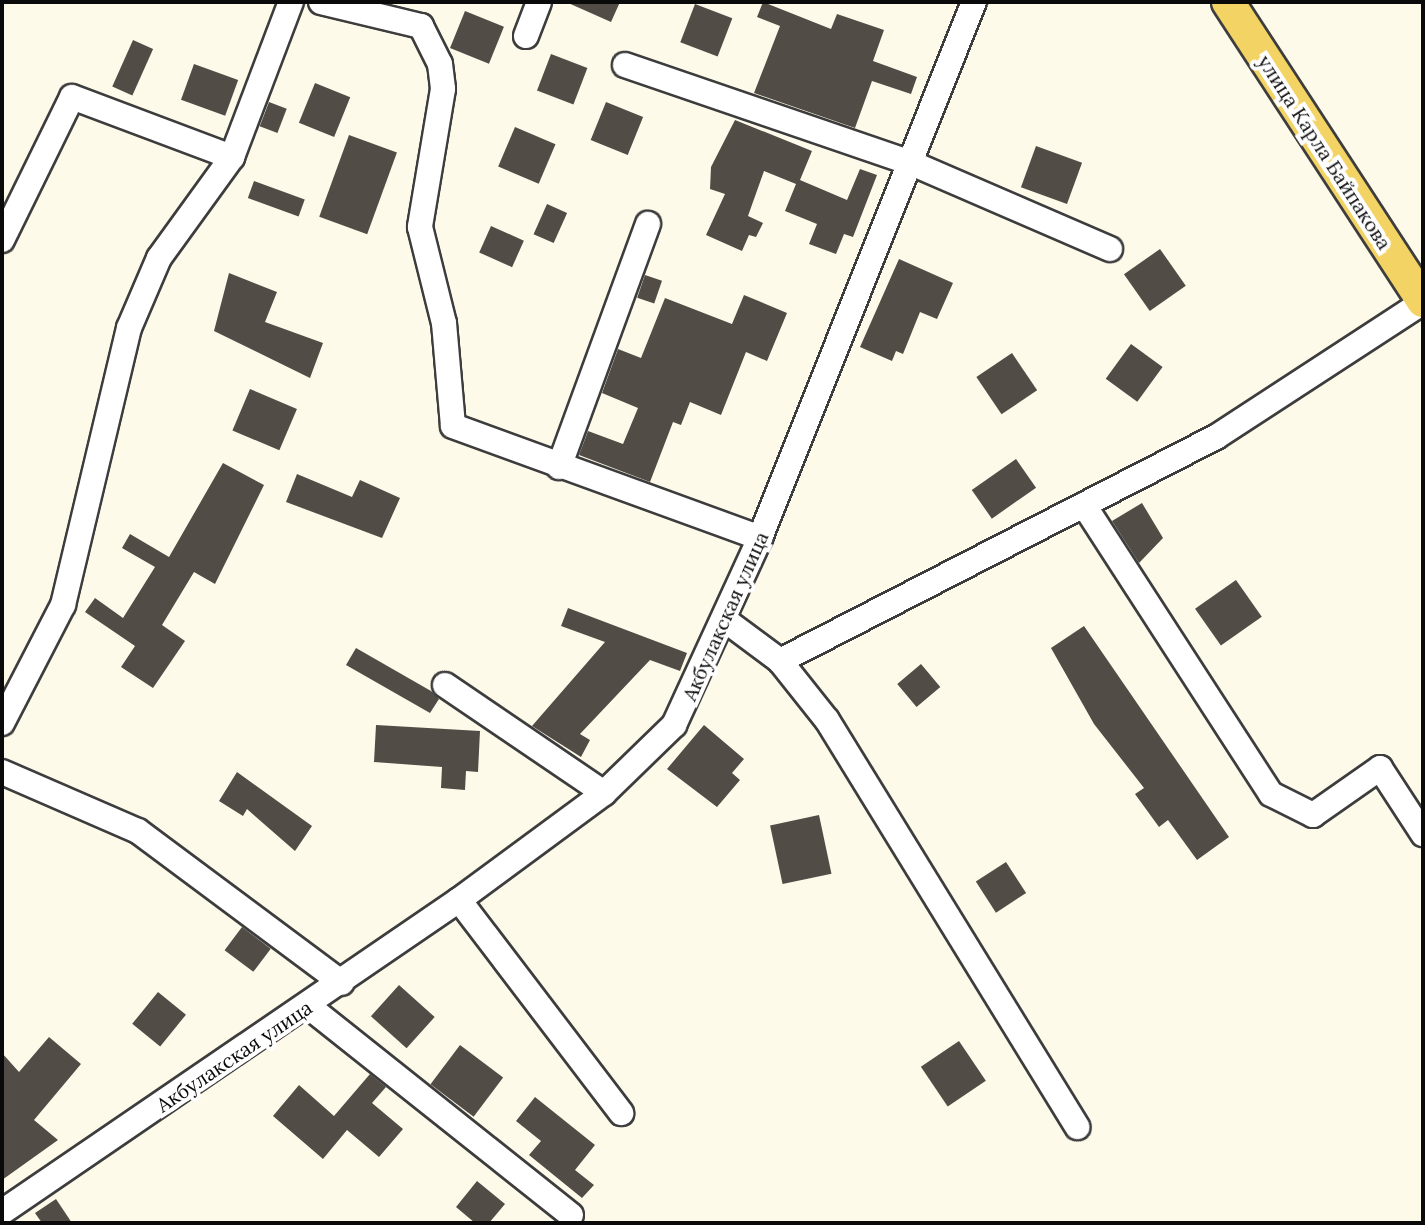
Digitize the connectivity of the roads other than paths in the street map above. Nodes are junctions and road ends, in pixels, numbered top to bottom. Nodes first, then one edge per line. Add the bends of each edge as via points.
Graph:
1 (291, 2) edge
2 (321, 2) edge
3 (539, 2) edge
4 (974, 2) edge
5 (1228, 2) edge
6 (526, 36) dead end
7 (625, 65) dead end
8 (232, 157) junction
9 (909, 162) junction
10 (648, 224) dead end
11 (2, 240) edge
12 (1110, 249) dead end
13 (1423, 301) edge
14 (559, 467) junction
15 (1084, 505) junction
16 (760, 538) junction
17 (725, 620) junction
18 (780, 661) junction
19 (445, 685) dead end
20 (2, 723) edge
21 (2, 772) edge
22 (604, 793) junction
23 (1423, 834) edge
24 (459, 900) junction
25 (342, 983) junction
26 (308, 1006) junction
27 (621, 1113) dead end
28 (1077, 1127) dead end
29 (2, 1212) edge
30 (571, 1215) dead end

1 - 8 street
2 - 14 street via 421,26 443,89 420,227 444,323 446,411 462,434
3 - 6 street
4 - 9 street, Акбулакская улица
5 - 13 main road, улица Карла Байпакова
7 - 9 street
8 - 11 street via 72,97
8 - 20 street via 159,258 129,328 63,605
9 - 12 street
9 - 16 street, Акбулакская улица
10 - 14 street
13 - 15 street via 1216,437
14 - 16 street
15 - 18 street
15 - 23 street via 1271,794 1313,815 1380,768
16 - 17 street, Акбулакская улица
17 - 18 street
17 - 22 street, Акбулакская улица via 674,725
18 - 28 street via 827,720
19 - 22 street
21 - 25 street via 138,831
22 - 24 street, Акбулакская улица
24 - 25 street, Акбулакская улица
24 - 27 street
25 - 26 street, Акбулакская улица
26 - 29 street, Акбулакская улица
26 - 30 street

